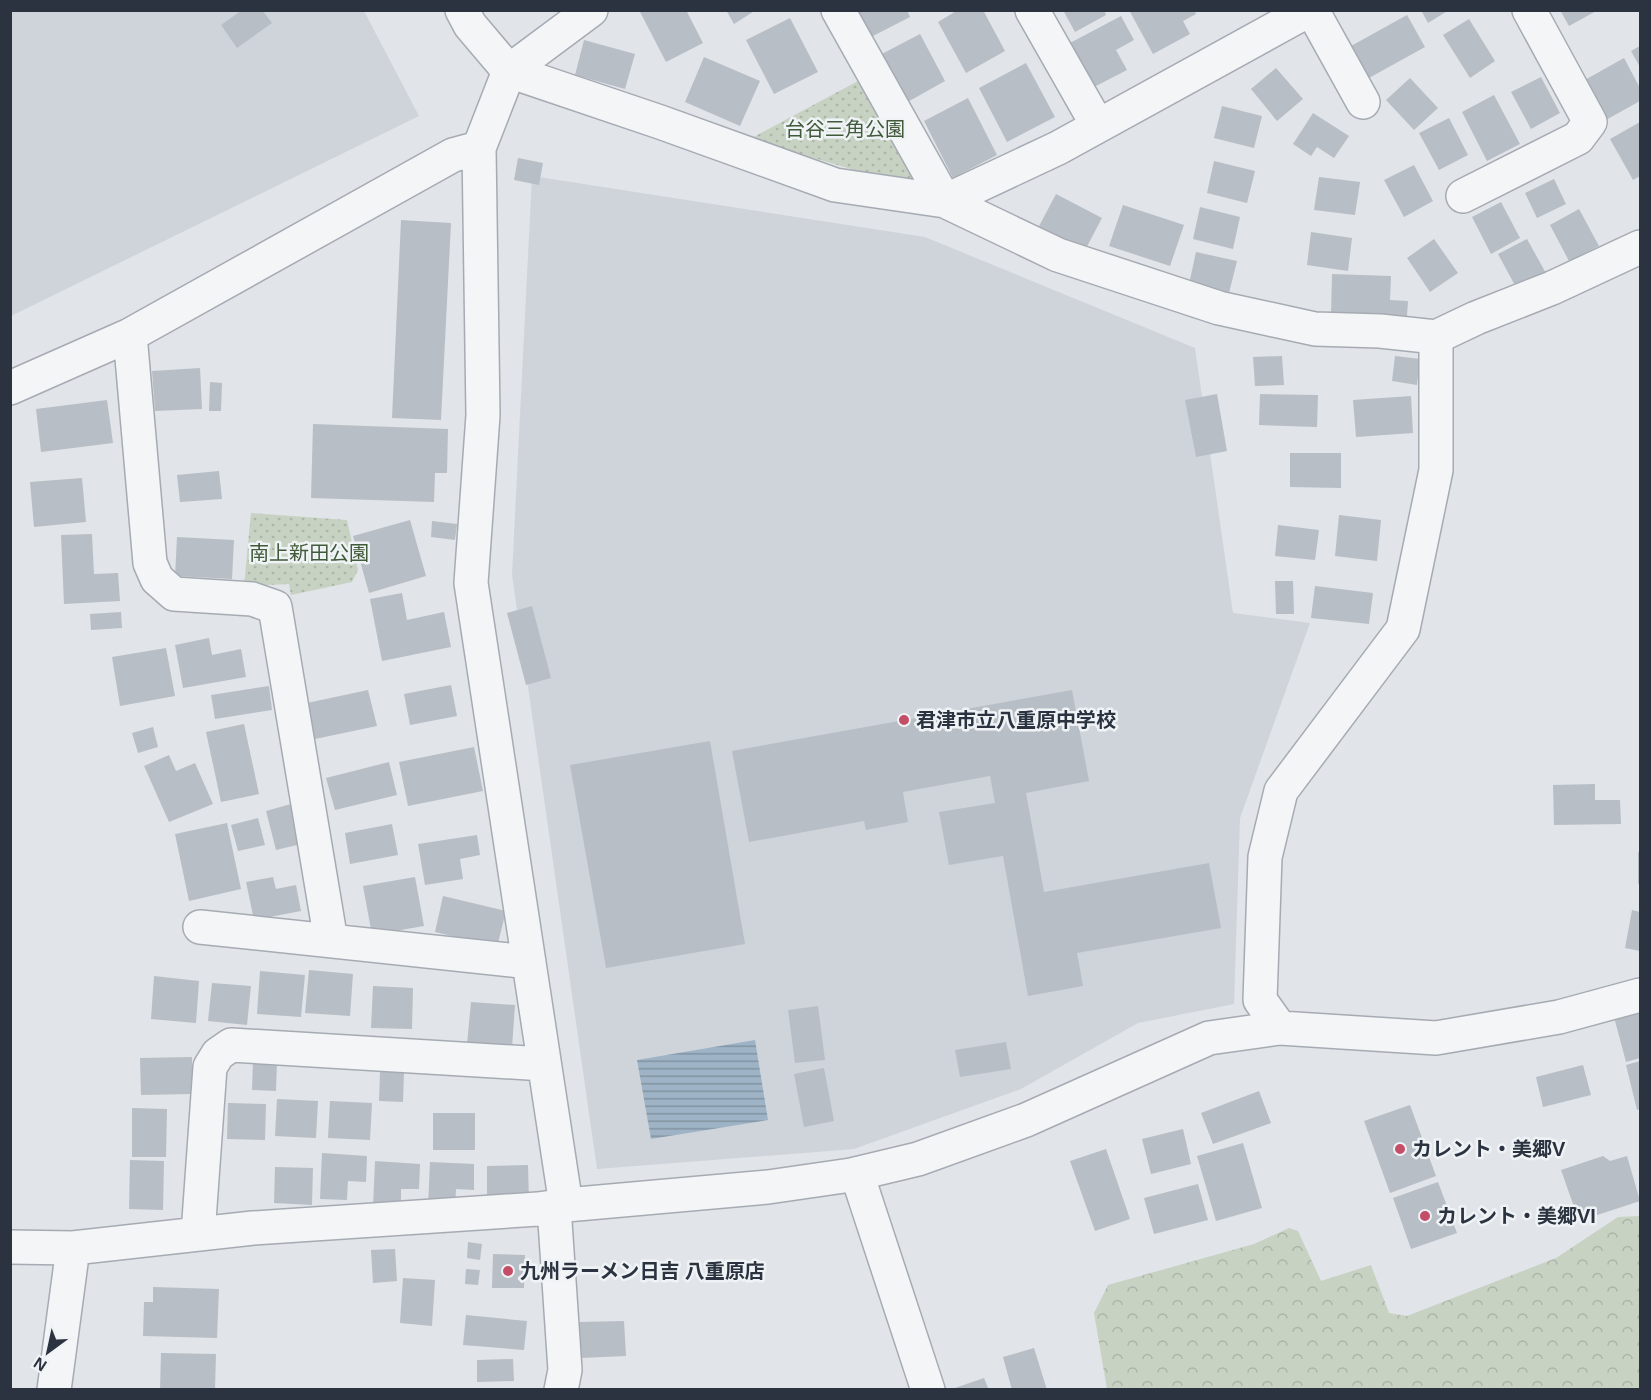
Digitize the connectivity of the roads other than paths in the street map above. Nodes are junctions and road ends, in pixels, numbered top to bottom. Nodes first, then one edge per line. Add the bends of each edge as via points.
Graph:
1 (462, 10) edge
2 (591, 10) edge
3 (838, 10) edge
4 (1032, 10) edge
5 (1310, 10) edge
6 (1529, 10) edge
7 (508, 72) junction
8 (1363, 102) dead end
9 (1098, 126) junction
10 (479, 148) junction
11 (1462, 196) dead end
12 (945, 201) junction
13 (1641, 247) edge
14 (130, 334) junction
15 (1436, 337) junction
16 (10, 388) edge
17 (200, 927) dead end
18 (331, 941) junction
19 (529, 962) junction
20 (1641, 995) edge
21 (1280, 1028) junction
22 (544, 1065) junction
23 (857, 1174) junction
24 (560, 1206) junction
25 (198, 1234) junction
26 (10, 1247) edge
27 (74, 1248) junction
28 (54, 1389) edge
29 (561, 1389) edge
30 (928, 1389) edge

1 - 7 street
2 - 7 street
3 - 12 street
4 - 9 street
5 - 8 street
5 - 9 street
6 - 11 street via 1590,122 1578,138
7 - 10 street
7 - 12 street via 835,185
9 - 12 street
10 - 14 street via 453,155
10 - 19 street via 483,415 471,583
12 - 15 street via 1058,255 1219,308 1315,329
13 - 15 street
14 - 16 street
14 - 18 street via 150,563 157,579 174,594 252,599 275,607
15 - 21 street via 1436,470 1403,629 1281,791 1265,857 1260,1000
17 - 18 street
18 - 19 street
19 - 22 street
20 - 21 street via 1559,1017 1436,1038
21 - 23 street via 1209,1038 1026,1120 918,1158
22 - 24 street
22 - 25 street via 231,1045 218,1054 210,1067
23 - 24 street via 768,1187
23 - 30 street
24 - 25 street
24 - 29 street via 565,1370
25 - 27 street
26 - 27 street
27 - 28 street

